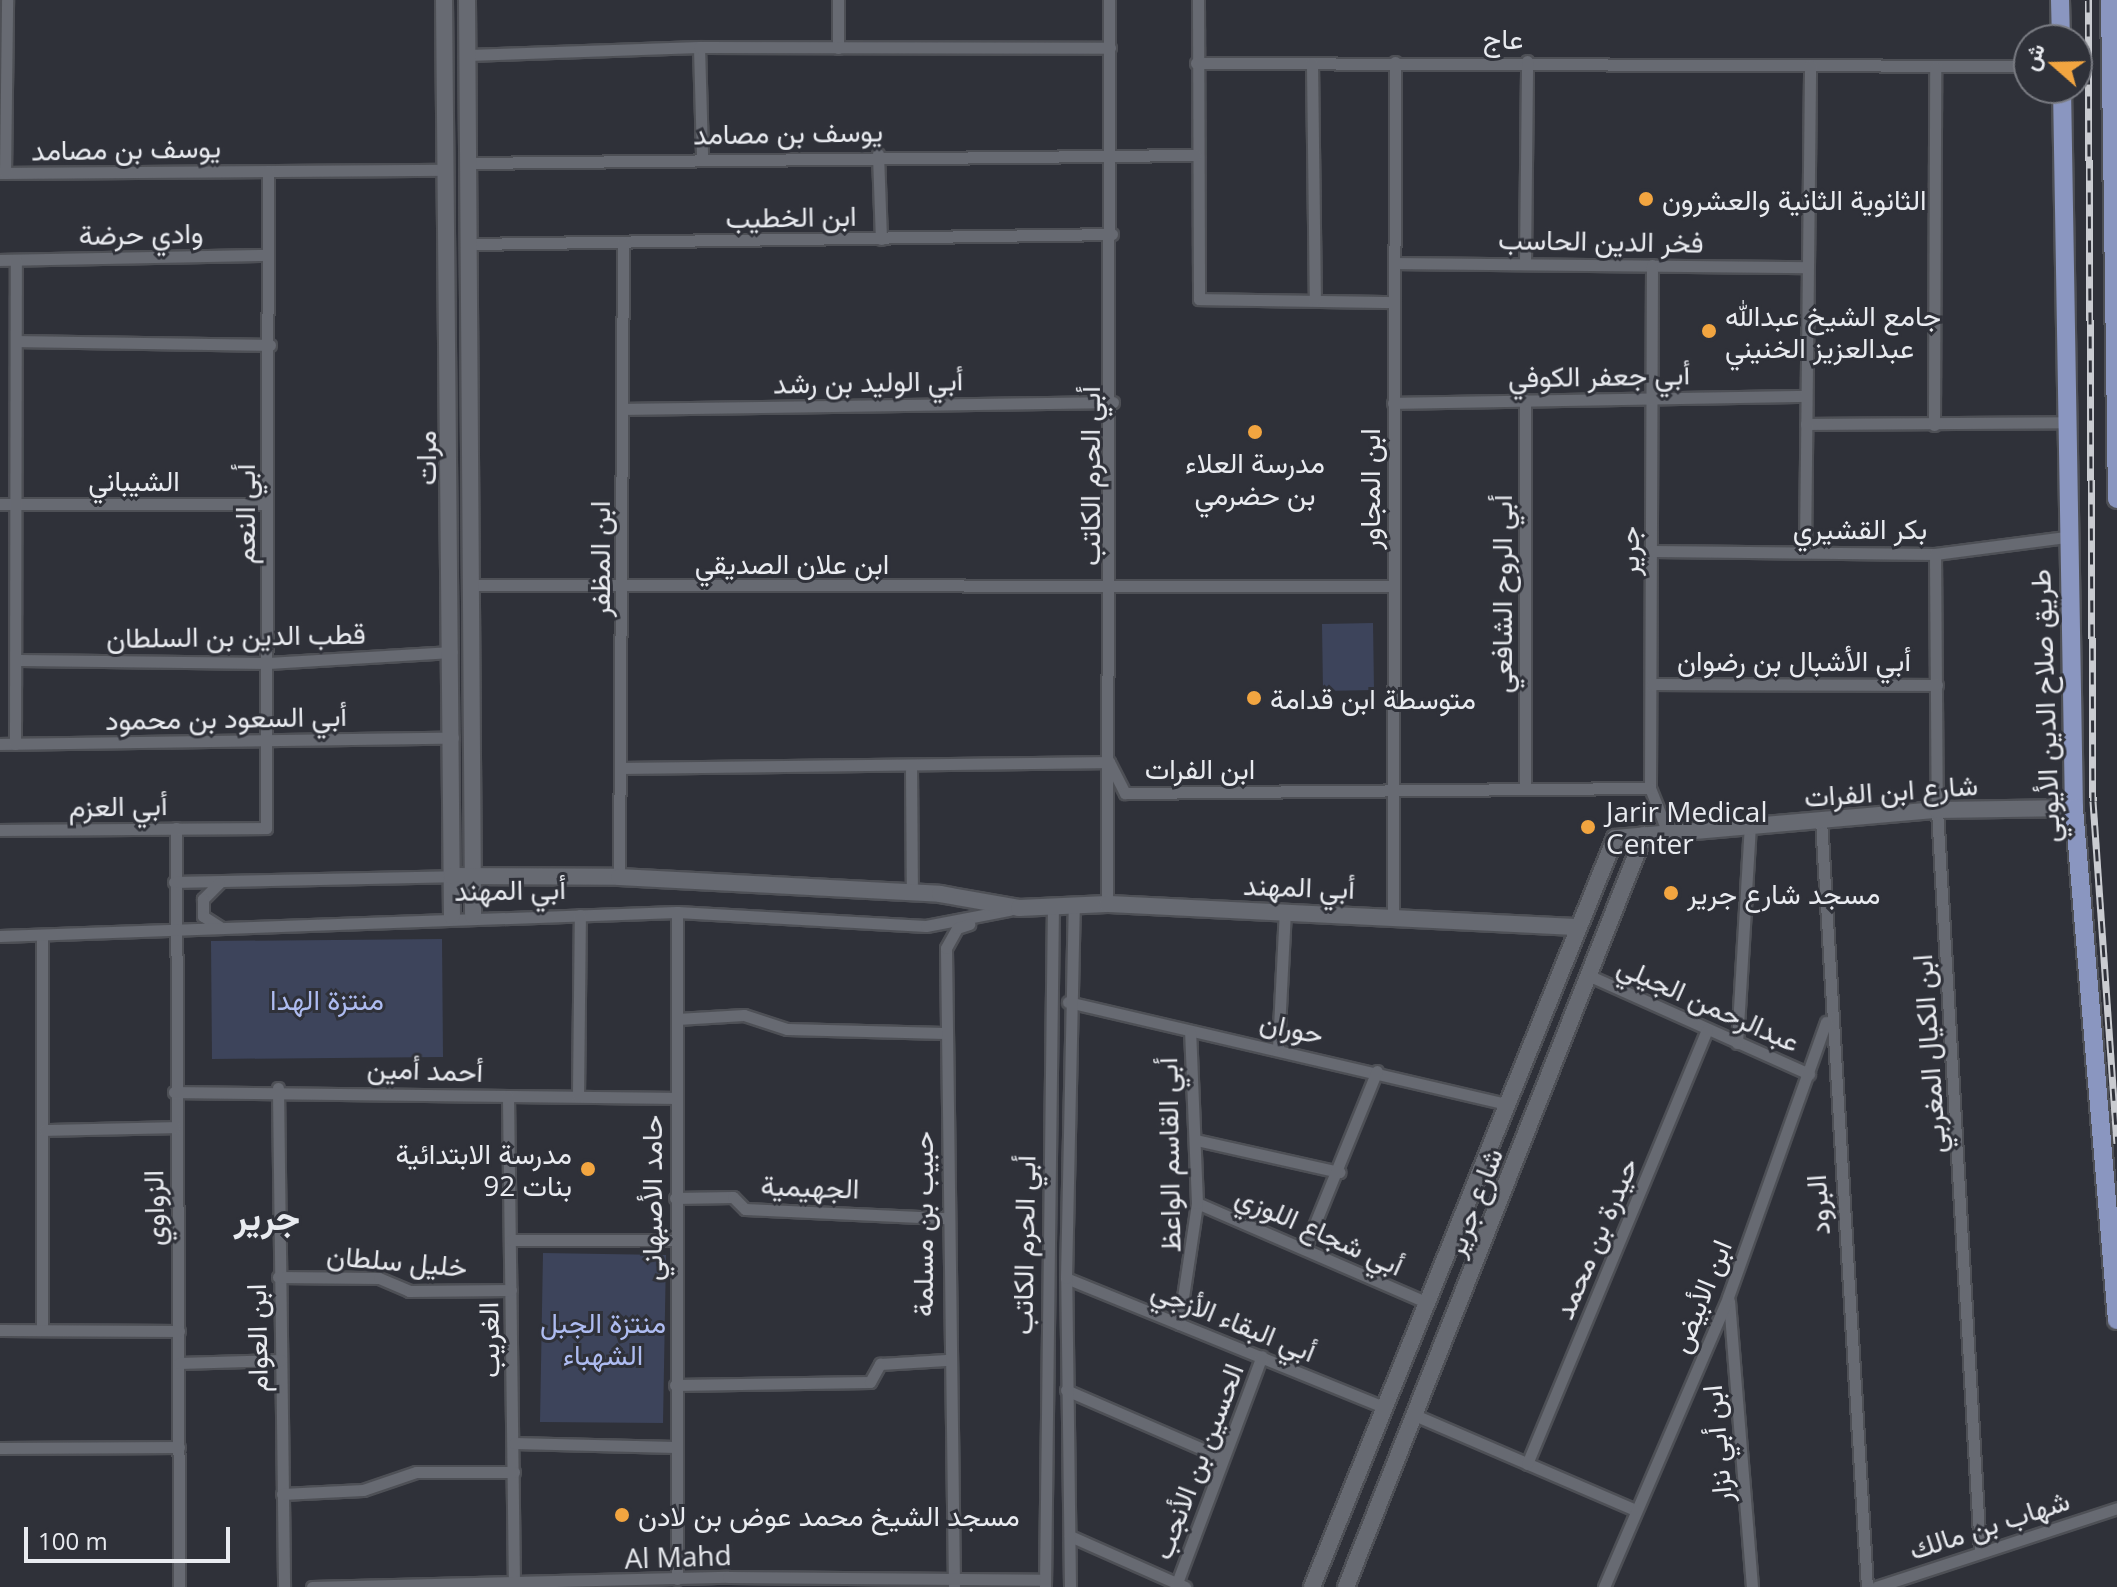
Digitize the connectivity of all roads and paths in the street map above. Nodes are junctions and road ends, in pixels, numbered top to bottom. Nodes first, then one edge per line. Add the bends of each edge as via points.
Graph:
1 (7, 0) edge
2 (444, 0) edge
3 (467, 0) edge
4 (838, 0) edge
5 (1109, 0) edge
6 (1198, 0) edge
7 (2060, 0) edge
8 (2110, 0) edge
9 (2061, 24) edge
10 (699, 47) junction
11 (838, 48) junction
12 (1110, 48) junction
13 (468, 55) junction
14 (1527, 61) junction
15 (1395, 62) junction
16 (1196, 63) junction
17 (1312, 63) junction
18 (1810, 65) junction
19 (2013, 66) edge
20 (1935, 67) junction
21 (2062, 104) edge
22 (1109, 153) junction
23 (878, 154) junction
24 (1196, 155) junction
25 (702, 157) junction
26 (468, 163) junction
27 (445, 170) junction
28 (268, 171) junction
29 (2, 173) edge
30 (1112, 234) junction
31 (881, 239) junction
32 (623, 242) junction
33 (470, 244) junction
34 (267, 255) junction
35 (0, 260) edge
36 (16, 260) junction
37 (1525, 262) junction
38 (1396, 263) junction
39 (1652, 265) junction
40 (1805, 267) junction
41 (1315, 300) junction
42 (1394, 302) junction
43 (18, 341) junction
44 (270, 345) junction
45 (1806, 396) junction
46 (1651, 399) junction
47 (1525, 400) junction
48 (1113, 402) junction
49 (1393, 403) junction
50 (624, 409) junction
51 (2065, 422) junction
52 (1806, 424) junction
53 (1934, 425) junction
54 (2115, 428) edge
55 (2117, 499) edge
56 (0, 504) edge
57 (18, 504) junction
58 (267, 504) junction
59 (2066, 537) junction
60 (1653, 551) junction
61 (1805, 552) junction
62 (1935, 554) junction
63 (473, 585) junction
64 (1392, 586) junction
65 (1112, 587) junction
66 (621, 588) junction
67 (452, 652) junction
68 (20, 660) junction
69 (268, 663) junction
70 (1652, 684) junction
71 (1937, 685) junction
72 (453, 738) junction
73 (269, 740) junction
74 (0, 744) edge
75 (15, 744) junction
76 (1109, 762) junction
77 (911, 765) junction
78 (625, 768) junction
79 (1650, 788) junction
80 (1525, 789) junction
81 (1392, 791) junction
82 (2074, 808) junction
83 (1937, 810) junction
84 (1821, 820) junction
85 (1750, 825) junction
86 (472, 826) junction
87 (176, 828) junction
88 (451, 828) junction
89 (0, 830) edge
90 (236, 831) joint
91 (1668, 833) junction
92 (1644, 835) junction
93 (1615, 838) joint
94 (0, 842) edge
95 (452, 876) junction
96 (473, 876) junction
97 (619, 877) junction
98 (174, 882) junction
99 (219, 883) junction
100 (912, 893) junction
101 (1053, 904) junction
102 (1107, 904) junction
103 (1074, 905) junction
104 (1019, 908) junction
105 (677, 912) junction
106 (1285, 912) junction
107 (580, 915) junction
108 (1393, 915) junction
109 (452, 916) junction
110 (473, 916) junction
111 (220, 927) junction
112 (1577, 927) junction
113 (175, 928) junction
114 (42, 935) junction
115 (0, 936) edge
116 (1590, 976) junction
117 (1068, 1002) junction
118 (1827, 1018) junction
119 (677, 1019) junction
120 (1707, 1030) junction
121 (1190, 1032) junction
122 (944, 1033) junction
123 (1737, 1043) junction
124 (1278, 1048) junction
125 (1377, 1071) junction
126 (1809, 1074) junction
127 (278, 1088) junction
128 (174, 1092) junction
129 (508, 1096) junction
130 (578, 1096) junction
131 (674, 1098) junction
132 (1505, 1104) junction
133 (175, 1127) junction
134 (44, 1130) junction
135 (1196, 1140) junction
136 (1339, 1172) junction
137 (675, 1198) junction
138 (1197, 1203) junction
139 (947, 1218) junction
140 (511, 1240) junction
141 (675, 1240) junction
142 (1305, 1248) junction
143 (278, 1277) junction
144 (1066, 1278) junction
145 (511, 1290) junction
146 (1728, 1297) junction
147 (1423, 1301) junction
148 (2117, 1320) edge
149 (1179, 1324) junction
150 (42, 1329) junction
151 (0, 1330) edge
152 (179, 1331) junction
153 (1262, 1356) junction
154 (281, 1360) junction
155 (946, 1360) junction
156 (179, 1363) junction
157 (675, 1385) junction
158 (1066, 1390) junction
159 (1384, 1407) junction
160 (1417, 1416) junction
161 (514, 1443) junction
162 (179, 1447) junction
163 (675, 1447) junction
164 (0, 1448) edge
165 (1223, 1458) junction
166 (1527, 1464) junction
167 (514, 1472) junction
168 (282, 1494) junction
169 (2117, 1508) edge
170 (1635, 1510) junction
171 (1070, 1536) junction
172 (1980, 1551) junction
173 (677, 1579) junction
174 (728, 1582) edge
175 (514, 1583) junction
176 (1045, 1583) edge
177 (953, 1584) edge
178 (608, 1585) edge
179 (1181, 1585) edge
180 (179, 1587) edge
181 (284, 1587) edge
182 (312, 1587) edge
183 (1070, 1587) edge
184 (1312, 1587) edge
185 (1346, 1587) edge
186 (1604, 1587) edge
187 (1752, 1587) edge
188 (1867, 1587) edge
189 (1876, 1587) edge

1 - 29 street
2 - 27 street, مرات
3 - 13 street, مرات
4 - 11 street
5 - 12 street, أبي الحرم الكاتب
6 - 16 street
7 - 9 main road
8 - 54 main road
10 - 11 street
10 - 13 street
10 - 25 street
11 - 12 street
12 - 22 street, أبي الحرم الكاتب
13 - 26 street, مرات
14 - 15 street, عاج
14 - 18 street, عاج
14 - 37 street
15 - 17 street, عاج
15 - 38 street, ابن المجاور
16 - 17 street, عاج
16 - 24 street
17 - 41 street
18 - 20 street, عاج
18 - 40 street
19 - 20 street, عاج
20 - 53 street
21 - 51 main road, طريق صلاح الدين الأيوبي
22 - 23 street, يوسف بن مصامد
22 - 24 street, يوسف بن مصامد
22 - 30 street, أبي الحرم الكاتب
23 - 25 street, يوسف بن مصامد
23 - 31 street
24 - 41 street via 1199,299
25 - 26 street, يوسف بن مصامد
26 - 33 street, مرات
27 - 28 street, يوسف بن مصامد
27 - 67 street, مرات
28 - 29 street, يوسف بن مصامد
28 - 34 street, أبي النعم
30 - 31 street, ابن الخطيب
30 - 48 street, أبي الحرم الكاتب
31 - 32 street, ابن الخطيب
32 - 33 street, ابن الخطيب
32 - 50 street, ابن المظفر
33 - 63 street, مرات
34 - 36 street, وادي حرضة
34 - 44 street, أبي النعم
35 - 36 street, وادي حرضة
36 - 43 street
37 - 38 street, فخر الدين الحاسب
37 - 39 street, فخر الدين الحاسب
38 - 42 street, ابن المجاور
39 - 40 street, فخر الدين الحاسب
39 - 46 street, جرير
40 - 45 street
41 - 42 street
42 - 49 street, ابن المجاور
43 - 44 street
43 - 57 street
44 - 58 street, أبي النعم
45 - 46 street, أبي جعفر الكوفي
45 - 52 street
46 - 47 street, أبي جعفر الكوفي
46 - 60 street, جرير
47 - 49 street, أبي جعفر الكوفي
47 - 80 street, أبي الروح الشافعي
48 - 50 street, أبي الوليد بن رشد
48 - 65 street, أبي الحرم الكاتب
49 - 64 street, ابن المجاور
50 - 66 street, ابن المظفر
51 - 53 street
51 - 59 main road, طريق صلاح الدين الأيوبي
52 - 53 street
52 - 61 street
54 - 55 main road
56 - 57 street, الشيباني
57 - 58 street, الشيباني
57 - 68 street
58 - 69 street, أبي النعم
59 - 62 street, بكر القشيري
59 - 82 main road, طريق صلاح الدين الأيوبي
60 - 61 street, بكر القشيري
60 - 70 street, جرير
61 - 62 street, بكر القشيري
62 - 71 street, ابن الكيال المغربي
63 - 66 street, ابن علان الصديقي
63 - 86 street, مرات
64 - 65 street, ابن علان الصديقي
64 - 81 street, ابن المجاور
65 - 66 street, ابن علان الصديقي
65 - 76 street, أبي الحرم الكاتب
66 - 78 street, ابن المظفر
67 - 69 street, قطب الدين بن السلطان
67 - 72 street, مرات
68 - 69 street, قطب الدين بن السلطان
68 - 75 street
69 - 73 street, أبي النعم
70 - 71 street, أبي الأشبال بن رضوان
70 - 79 street, جرير
71 - 83 street, ابن الكيال المغربي
72 - 73 street, أبي السعود بن محمود
72 - 88 street, مرات
73 - 75 street, أبي السعود بن محمود
73 - 90 street, أبي النعم via 266,828
74 - 75 street, أبي السعود بن محمود
76 - 77 street, ابن الفرات
76 - 81 street, ابن الفرات via 1125,793
76 - 102 street, أبي الحرم الكاتب
77 - 78 street, ابن الفرات
77 - 100 street
78 - 97 street, ابن المظفر
79 - 80 street, ابن الفرات
79 - 91 street, جرير
80 - 81 street, ابن الفرات
81 - 108 street, ابن المجاور
82 - 83 street, شارع ابن الفرات
82 - 148 main road, طريق صلاح الدين الأيوبي
83 - 84 street, شارع ابن الفرات
83 - 172 street, ابن الكيال المغربي
84 - 85 street, شارع ابن الفرات
84 - 118 street, البرود
85 - 91 street, شارع ابن الفرات
85 - 123 street
86 - 88 street via 464,839
86 - 96 street, مرات
87 - 89 street, أبي العزم
87 - 90 street, أبي العزم
87 - 98 street, الزواوي
88 - 95 street, مرات
89 - 94 street
91 - 92 street, شارع ابن الفرات
92 - 93 street, شارع ابن الفرات
92 - 116 street, شارع جرير
93 - 112 street, شارع جرير
95 - 96 street, أبي المهند
95 - 99 street, أبي المهند
95 - 109 street, مرات
96 - 97 street, أبي المهند
96 - 110 street, مرات
97 - 100 street, أبي المهند
98 - 99 street, أبي المهند
98 - 113 street, الزواوي
99 - 111 street via 203,899 203,916
100 - 104 street, أبي المهند
101 - 103 street, أبي المهند
101 - 104 street, أبي المهند
101 - 176 street, أبي الحرم الكاتب
102 - 103 street, أبي المهند
102 - 106 street, أبي المهند
103 - 117 street, أبي الحرم الكاتب
104 - 105 street, أبي المهند via 926,926
104 - 122 street, حبيب بن مسلمة via 957,928 946,948
105 - 107 street, أبي المهند
105 - 119 street, حامد الأصبهاني
106 - 108 street, أبي المهند
106 - 124 street
107 - 110 street, أبي المهند
107 - 130 street
108 - 112 street, أبي المهند
109 - 110 street, أبي المهند
109 - 111 street, أبي المهند
111 - 113 street, أبي المهند
112 - 132 street, شارع جرير
113 - 114 street, أبي المهند
113 - 128 street, الزواوي
114 - 115 street, أبي المهند
114 - 134 street
116 - 120 street, عبدالرحمن الجيلي
116 - 160 street, شارع جرير
117 - 121 street, حوران
117 - 144 street, أبي الحرم الكاتب
118 - 126 street, ابن الأبيض
118 - 188 street, البرود
119 - 122 street via 744,1015 787,1029
119 - 131 street, حامد الأصبهاني
120 - 123 street, عبدالرحمن الجيلي
120 - 166 street, حيدرة بن محمد
121 - 124 street, حوران
121 - 135 street, أبي القاسم الواعظ
122 - 139 street, حبيب بن مسلمة
123 - 126 street, عبدالرحمن الجيلي
124 - 125 street, حوران
125 - 132 street, حوران
125 - 136 street
126 - 146 street, ابن الأبيض
127 - 128 street, أحمد أمين
127 - 129 street, أحمد أمين
127 - 143 street, ابن العوام
128 - 133 street, الزواوي
129 - 130 street, أحمد أمين
129 - 140 street, الغريب
130 - 131 street, أحمد أمين
131 - 137 street, حامد الأصبهاني
132 - 147 street, شارع جرير
133 - 134 street
133 - 152 street, الزواوي
134 - 150 street
135 - 136 street
135 - 138 street, أبي القاسم الواعظ
136 - 142 street
137 - 139 street, الجهيمية
137 - 141 street, حامد الأصبهاني
138 - 142 street, أبي شجاع اللوزي
138 - 149 street, أبي القاسم الواعظ
139 - 155 street, حبيب بن مسلمة
140 - 141 street
140 - 145 street, الغريب
141 - 157 street, حامد الأصبهاني
142 - 147 street, أبي شجاع اللوزي
143 - 145 street, خليل سلطان via 379,1278 409,1291
143 - 154 street, ابن العوام
144 - 149 street, أبي البقاء الأزجي
144 - 158 street, أبي الحرم الكاتب
145 - 161 street, الغريب
146 - 170 street, ابن الأبيض
146 - 187 street, ابن أبي نزار
147 - 159 street, شارع جرير
149 - 153 street, أبي البقاء الأزجي
150 - 151 street
150 - 152 street
152 - 156 street, الزواوي
153 - 159 street, أبي البقاء الأزجي
153 - 165 street, الحسين بن الأنجب
154 - 156 street
154 - 168 street, ابن العوام
155 - 157 street via 880,1364 870,1382
155 - 177 street, حبيب بن مسلمة
156 - 162 street, الزواوي
157 - 163 street, حامد الأصبهاني
158 - 165 street
158 - 171 street, أبي الحرم الكاتب
159 - 184 street, شارع جرير
160 - 166 street
160 - 185 street, شارع جرير
161 - 163 street
161 - 167 street, الغريب
162 - 164 street
162 - 180 street, الزواوي
163 - 173 street, حامد الأصبهاني
165 - 179 street, الحسين بن الأنجب
166 - 170 street
167 - 168 street via 416,1472 363,1490
167 - 175 street, الغريب
168 - 181 street, ابن العوام
169 - 172 street, شهاب بن مالك
170 - 186 street, ابن الأبيض
171 - 179 street
171 - 183 street, أبي الحرم الكاتب
172 - 189 street, شهاب بن مالك
173 - 174 street, Al Mahd
173 - 178 street, Al Mahd
174 - 177 street, Al Mahd
175 - 178 street, Al Mahd
175 - 182 street, Al Mahd
176 - 177 street, Al Mahd

